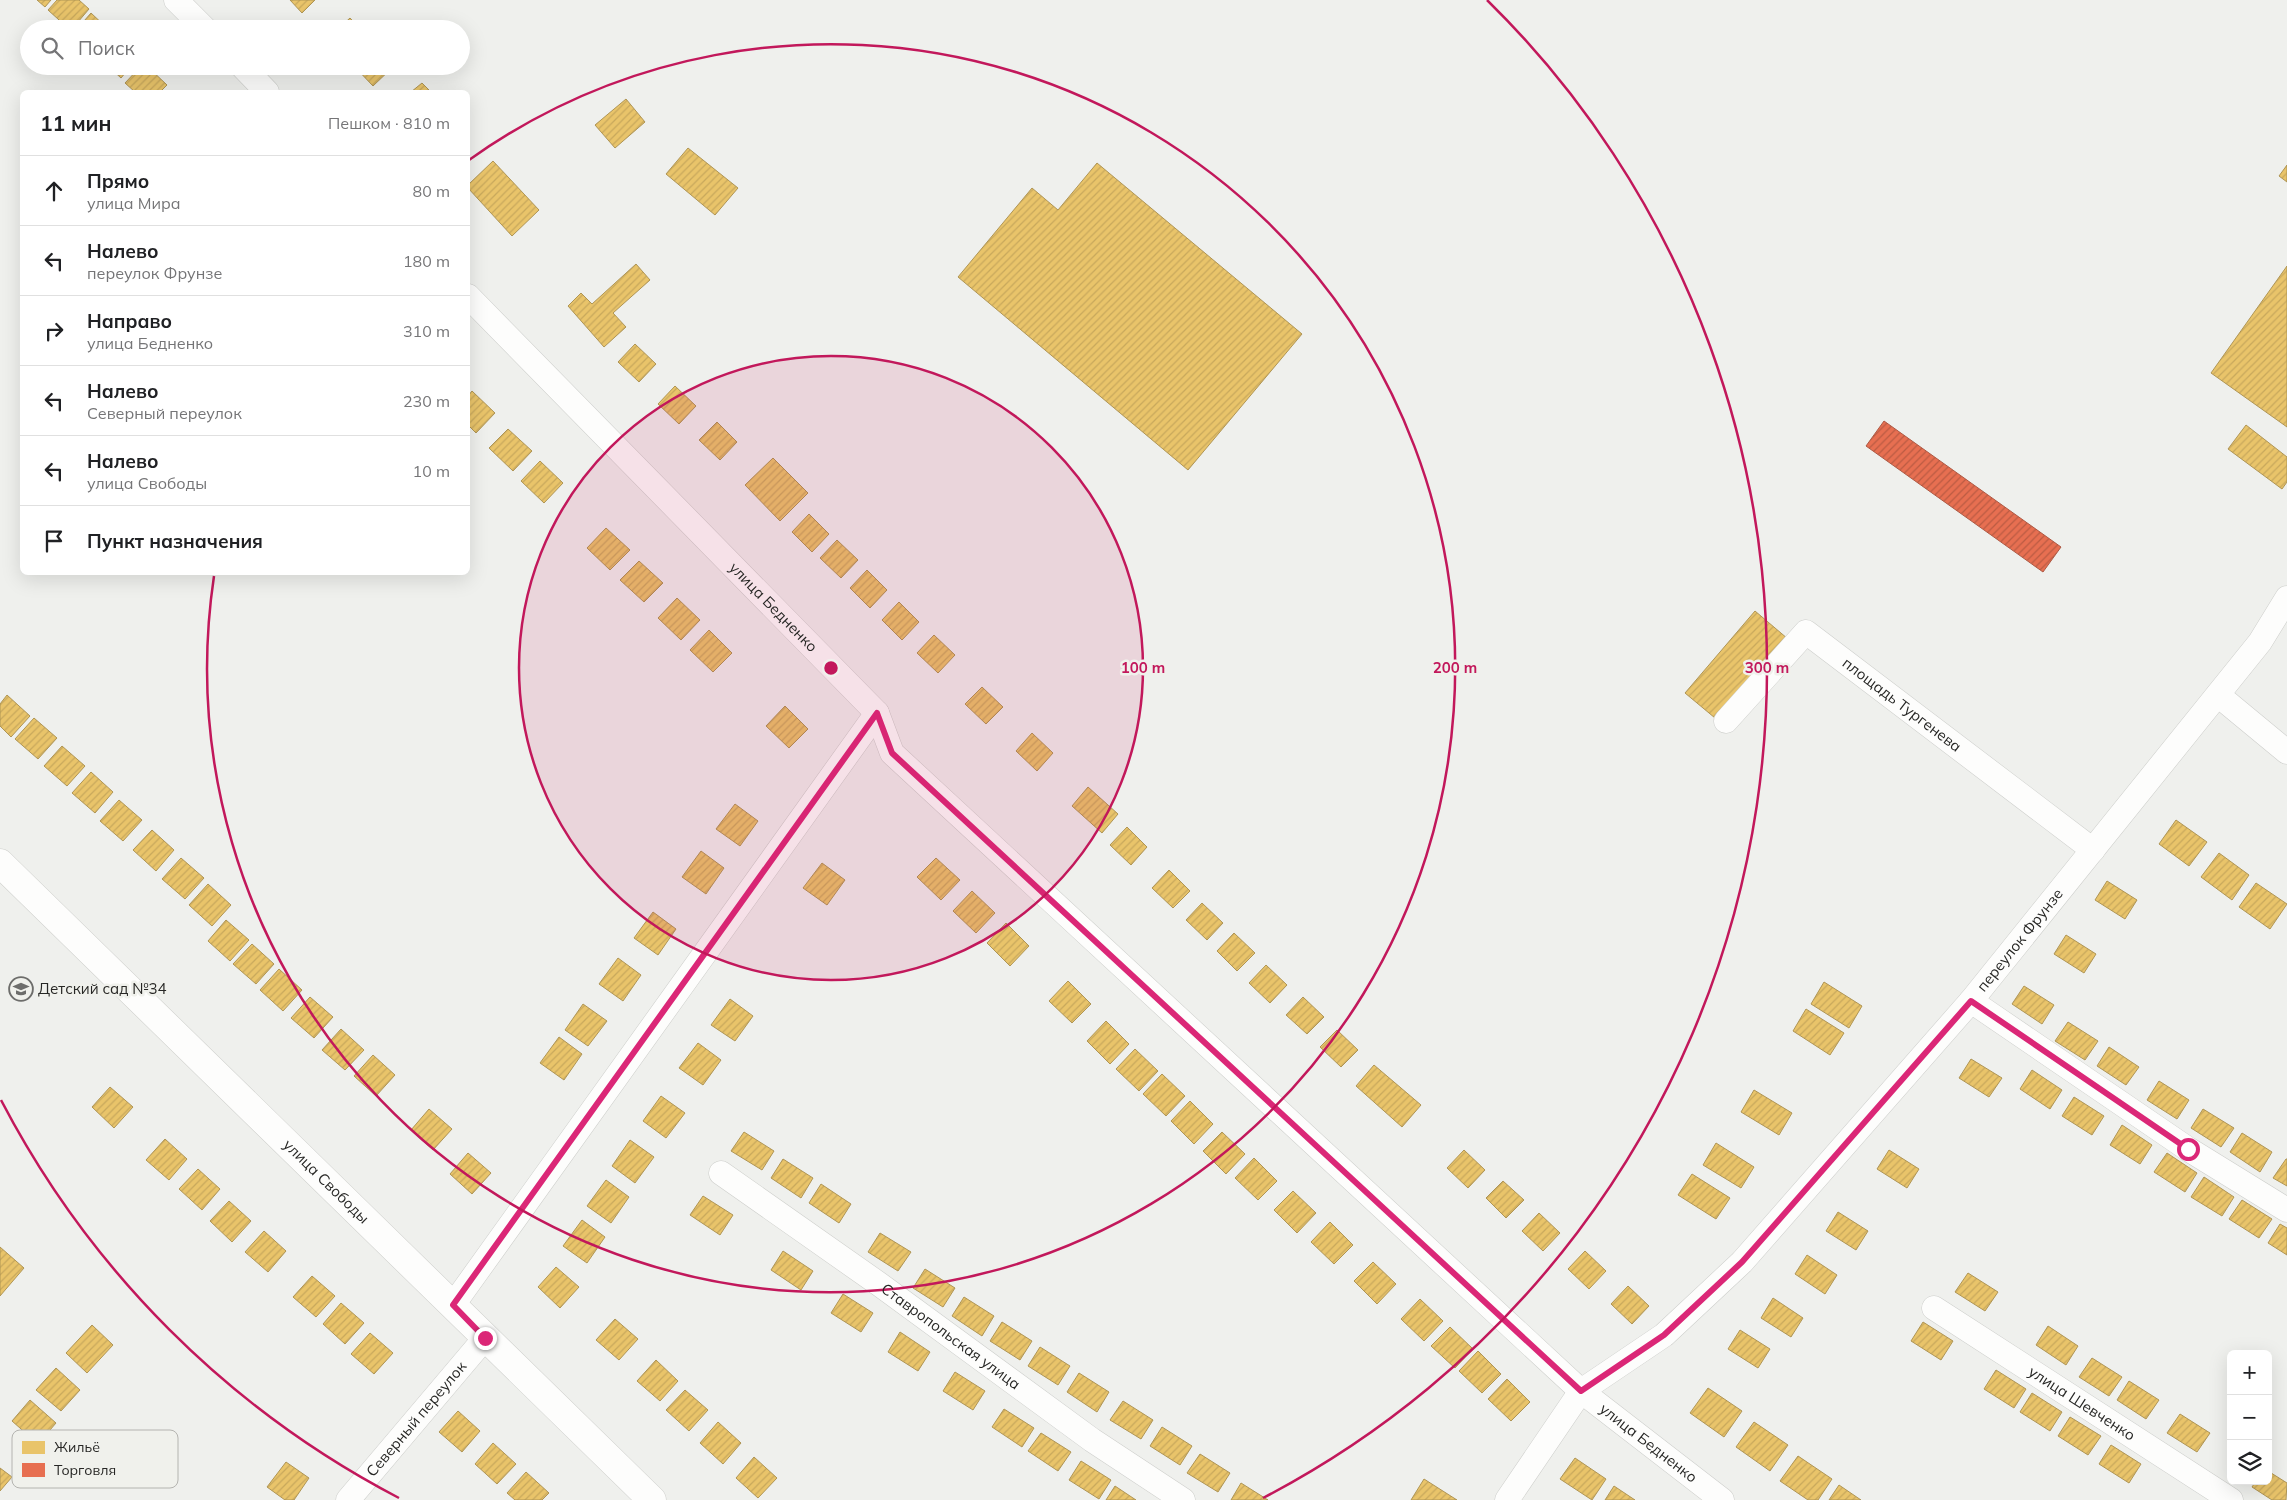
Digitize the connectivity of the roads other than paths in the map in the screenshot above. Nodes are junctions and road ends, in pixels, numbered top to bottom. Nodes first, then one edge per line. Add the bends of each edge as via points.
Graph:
1 (176, 0) edge
2 (196, 20) edge
3 (251, 75) edge
4 (265, 90) edge
5 (470, 298) edge
6 (2287, 598) edge
7 (2218, 695) junction
8 (877, 713) junction
9 (1726, 722) dead end
10 (2287, 752) edge
11 (2093, 850) junction
12 (0, 863) edge
13 (1971, 1001) junction
14 (721, 1173) dead end
15 (2287, 1210) edge
16 (453, 1305) junction
17 (1934, 1308) dead end
18 (485, 1338) junction
19 (1581, 1391) junction
20 (348, 1500) edge
21 (652, 1500) edge
22 (1182, 1500) edge
23 (1507, 1500) edge
24 (1722, 1500) edge
25 (2231, 1500) edge

1 - 2 street
3 - 4 street
5 - 8 street, улица Бедненко
6 - 7 street, переулок Фрунзе via 2260,642
7 - 10 street
7 - 11 street, переулок Фрунзе
8 - 16 street
8 - 19 street, улица Бедненко via 892,753
9 - 11 street, площадь Тургенева via 1806,632
11 - 13 street, переулок Фрунзе
12 - 16 main road, улица Свободы
13 - 15 street via 2188,1149
13 - 19 street, переулок Фрунзе via 1742,1262 1664,1335
14 - 22 street, Ставропольская улица via 1092,1440
16 - 18 main road, улица Свободы
17 - 25 street, улица Шевченко
18 - 20 street, Северный переулок
18 - 21 main road, улица Свободы
19 - 23 street, переулок Фрунзе
19 - 24 street, улица Бедненко

